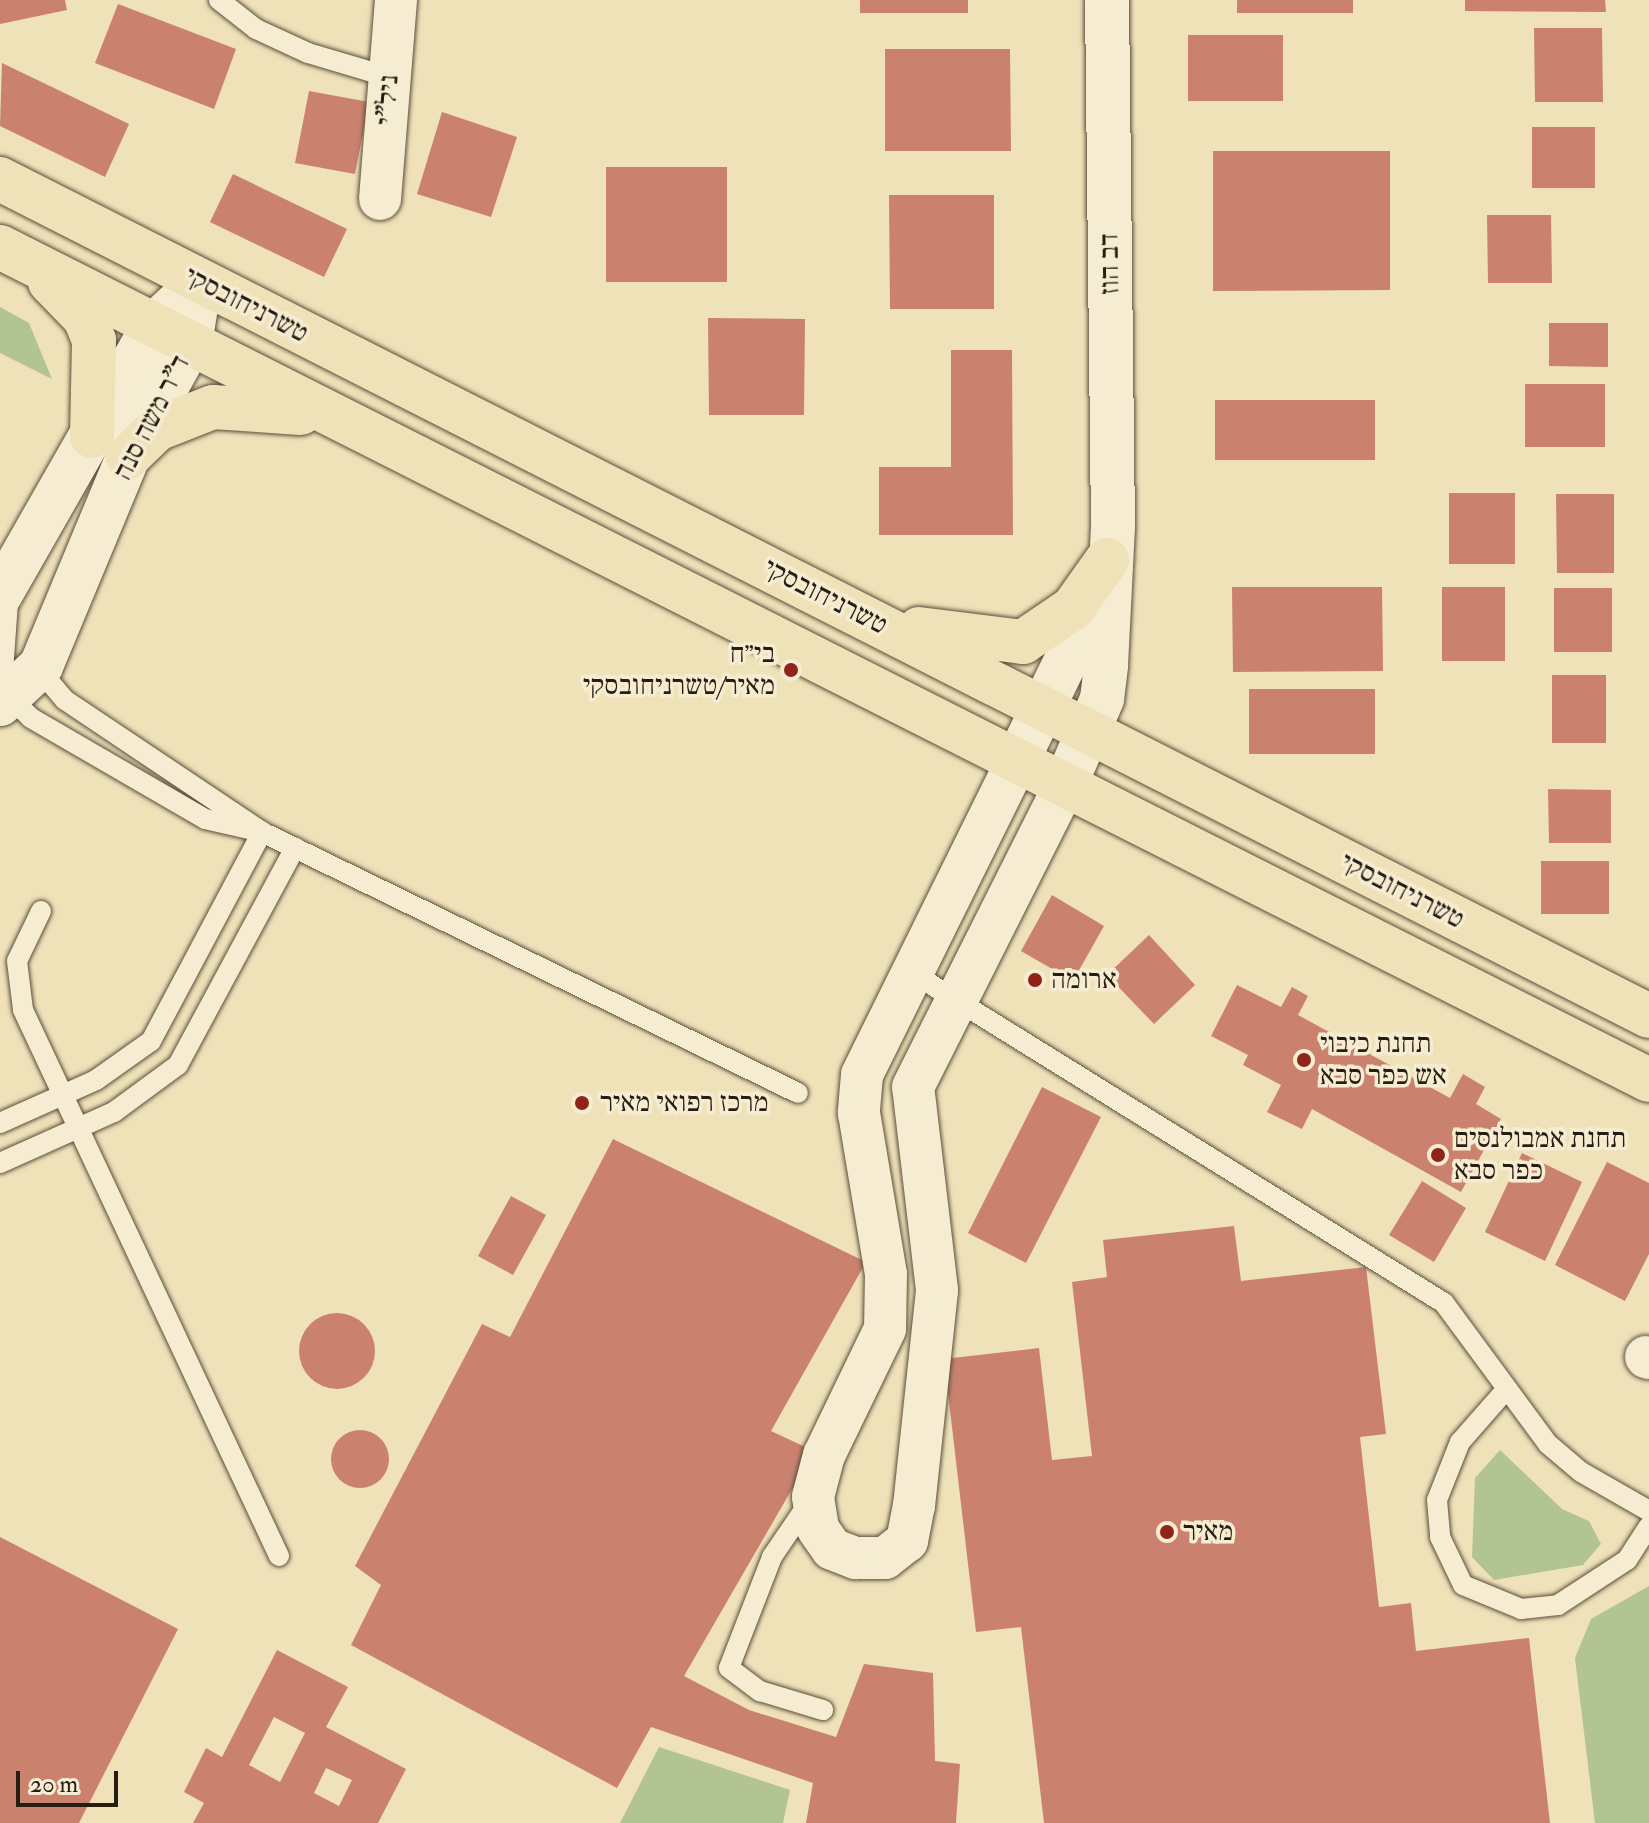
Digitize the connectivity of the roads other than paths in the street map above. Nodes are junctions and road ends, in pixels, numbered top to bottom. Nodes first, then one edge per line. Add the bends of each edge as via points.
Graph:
1 (219, 0) edge
2 (396, 0) edge
3 (1107, 0) edge
4 (389, 77) junction
5 (0, 179) edge
6 (380, 199) dead end
7 (16, 255) edge
8 (200, 282) junction
9 (172, 335) junction
10 (343, 421) junction
11 (110, 447) junction
12 (1110, 544) junction
13 (5, 589) edge
14 (868, 619) junction
15 (20, 679) edge
16 (1045, 709) junction
17 (1088, 731) junction
18 (1017, 761) junction
19 (1065, 785) junction
20 (262, 832) junction
21 (295, 848) junction
22 (41, 911) dead end
23 (911, 972) junction
24 (954, 1002) junction
25 (1649, 1016) edge
26 (1649, 1080) edge
27 (798, 1093) dead end
28 (64, 1095) junction
29 (0, 1123) edge
30 (79, 1128) junction
31 (0, 1163) edge
32 (1504, 1392) junction
33 (813, 1497) junction
34 (1649, 1511) edge
35 (1649, 1526) edge
36 (279, 1556) dead end
37 (823, 1710) dead end

1 - 4 lane via 256,29 308,53
2 - 4 street, ניל"י
3 - 12 street, דב הוז
4 - 6 street, ניל"י
5 - 8 main road, טשרניחובסקי
7 - 9 main road, טשרניחובסקי
7 - 11 main road via 85,318 94,340
8 - 9 street, ד"ר משה סנה
8 - 14 main road, טשרניחובסקי
9 - 10 main road, טשרניחובסקי
9 - 11 street, ד"ר משה סנה
10 - 11 main road via 223,405
10 - 18 main road, טשרניחובסקי
11 - 13 street, ד"ר משה סנה
11 - 15 street, ד"ר משה סנה
12 - 14 main road via 1073,608 1023,642
12 - 16 street, דב הוז via 1089,625
12 - 17 street, דב הוז via 1102,699
13 - 15 lane
14 - 16 main road, טשרניחובסקי
15 - 20 lane via 65,700
15 - 20 lane via 31,718 205,819
16 - 17 main road, טשרניחובסקי
16 - 18 street, דב הוז
17 - 19 street, דב הוז
17 - 25 main road, טשרניחובסקי
18 - 19 main road, טשרניחובסקי
18 - 23 street
19 - 24 street
19 - 26 main road, טשרניחובסקי
20 - 21 lane
20 - 28 lane via 151,1041
21 - 27 lane
21 - 30 lane via 178,1065
22 - 28 lane via 15,983
23 - 24 lane
23 - 33 street via 862,1075 859,1113 886,1274 885,1329 824,1455
24 - 32 lane via 1444,1303
24 - 33 street via 913,1087 937,1290 907,1541 885,1558 832,1549 818,1529
28 - 29 lane
28 - 30 lane
30 - 31 lane
30 - 36 lane
32 - 34 lane via 1581,1472
32 - 35 lane via 1460,1442 1437,1500 1440,1537 1463,1585 1521,1609 1558,1605 1627,1560
33 - 37 lane via 772,1557 729,1668 760,1691

